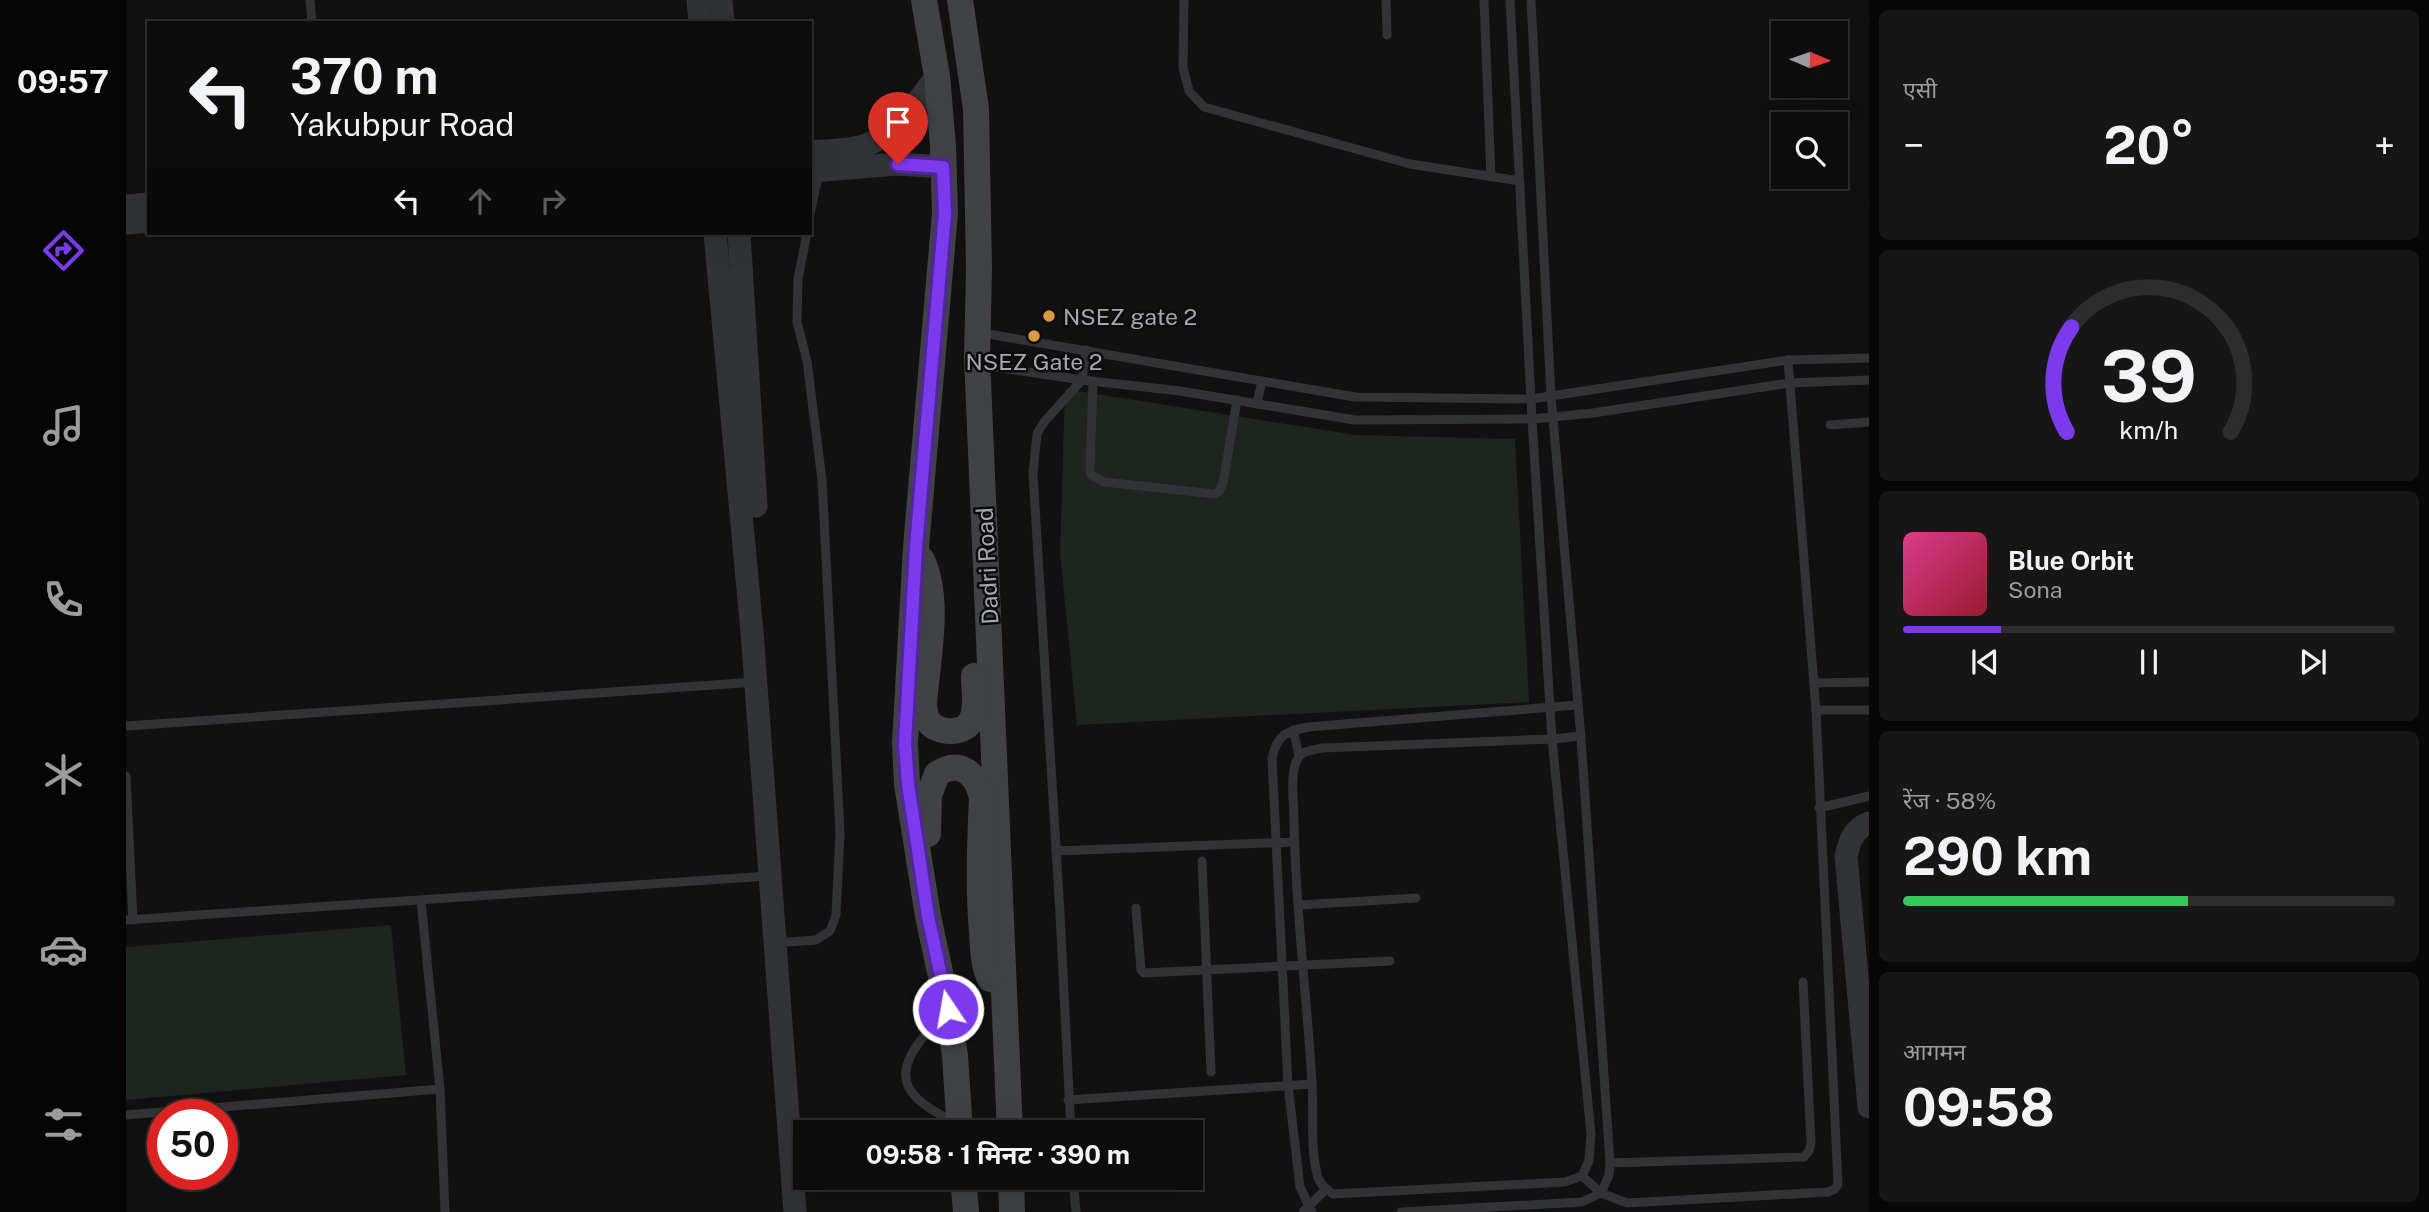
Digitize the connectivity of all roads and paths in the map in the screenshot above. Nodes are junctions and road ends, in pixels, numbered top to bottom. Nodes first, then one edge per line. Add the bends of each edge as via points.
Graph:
1 (310, 0) edge
2 (698, 0) edge
3 (721, 0) edge
4 (924, 0) edge
5 (960, 0) edge
6 (1184, 0) edge
7 (1386, 0) edge
8 (1484, 0) edge
9 (1510, 0) edge
10 (1531, 0) edge
11 (312, 21) edge
12 (700, 21) edge
13 (723, 21) edge
14 (1387, 35) dead end
15 (937, 76) junction
16 (813, 164) edge
17 (943, 167) junction
18 (1492, 177) junction
19 (1520, 181) junction
20 (147, 204) edge
21 (126, 206) edge
22 (147, 221) edge
23 (126, 223) edge
24 (715, 235) edge
25 (739, 235) edge
26 (807, 235) edge
27 (977, 332) junction
28 (1086, 350) junction
29 (1869, 358) edge
30 (1788, 360) junction
31 (977, 364) junction
32 (1082, 380) junction
33 (1869, 380) edge
34 (1093, 381) junction
35 (1262, 381) junction
36 (1788, 383) junction
37 (1550, 396) junction
38 (1531, 399) junction
39 (1237, 400) junction
40 (1257, 404) junction
41 (1552, 417) junction
42 (1532, 419) junction
43 (1869, 422) edge
44 (1830, 425) dead end
45 (916, 547) junction
46 (987, 555) junction
47 (761, 682) junction
48 (1869, 682) edge
49 (1814, 683) junction
50 (1577, 705) junction
51 (1550, 708) junction
52 (1816, 710) junction
53 (1869, 710) edge
54 (126, 726) edge
55 (1293, 730) junction
56 (1581, 736) junction
57 (1552, 739) junction
58 (1299, 755) junction
59 (126, 776) edge
60 (1869, 796) edge
61 (1819, 808) junction
62 (1869, 823) edge
63 (1295, 842) junction
64 (1276, 844) junction
65 (1056, 851) junction
66 (1202, 861) dead end
67 (775, 876) junction
68 (1416, 898) dead end
69 (421, 901) junction
70 (1299, 905) junction
71 (1136, 908) dead end
72 (928, 916) junction
73 (129, 920) edge
74 (787, 942) junction
75 (1390, 961) dead end
76 (1304, 965) junction
77 (1281, 966) junction
78 (1206, 970) junction
79 (1802, 982) dead end
80 (1004, 1008) junction
81 (948, 1009) junction
82 (1866, 1038) edge
83 (1212, 1072) dead end
84 (1312, 1084) junction
85 (1288, 1085) junction
86 (440, 1089) junction
87 (1069, 1100) junction
88 (1869, 1107) edge
89 (126, 1115) edge
90 (802, 1120) edge
91 (946, 1120) edge
92 (959, 1120) edge
93 (1009, 1120) edge
94 (1070, 1120) edge
95 (1610, 1163) junction
96 (1582, 1176) junction
97 (1326, 1189) junction
98 (808, 1190) edge
99 (965, 1190) edge
100 (1011, 1190) edge
101 (1074, 1190) edge
102 (1601, 1193) junction
103 (1308, 1211) edge
104 (445, 1212) edge
105 (795, 1212) edge
106 (810, 1212) edge
107 (966, 1212) edge
108 (1012, 1212) edge
109 (1076, 1212) edge
110 (1401, 1212) edge

1 - 11 lane
2 - 12 street
3 - 13 street
4 - 15 main road
5 - 27 main road, Dadri Road via 976,109
6 - 18 lane via 1183,68 1189,92 1204,107 1410,164
7 - 14 lane
8 - 18 lane
9 - 19 lane
10 - 37 lane
15 - 16 street via 891,130 872,143
15 - 17 main road
16 - 17 street
17 - 45 main road via 943,249
18 - 19 lane
19 - 38 lane
20 - 21 street
22 - 23 street
24 - 47 street
25 - 47 street
26 - 74 lane via 798,279 797,322 807,361 822,480 840,833 836,915 831,931 816,940
27 - 28 lane
27 - 31 main road, Dadri Road
28 - 32 lane
28 - 35 lane
29 - 30 lane
30 - 36 lane
30 - 37 lane
31 - 32 lane
31 - 46 main road, Dadri Road
32 - 34 lane
32 - 65 lane via 1044,422 1033,457
33 - 36 lane
34 - 39 lane
34 - 39 lane via 1090,469 1091,475 1104,482 1214,494 1223,483
35 - 38 lane via 1354,397
35 - 40 lane
36 - 41 lane
36 - 49 lane
37 - 38 lane
37 - 41 lane
38 - 42 lane
39 - 40 lane
40 - 42 lane via 1355,420
41 - 42 lane
41 - 50 lane
42 - 51 lane
43 - 44 lane
45 - 46 main road via 932,599 924,705 930,724 945,730 957,731 973,719 972,605
45 - 72 main road via 905,743
46 - 80 main road, Dadri Road
47 - 54 lane
47 - 67 street
48 - 49 lane
49 - 52 lane
50 - 51 lane
50 - 56 lane
51 - 55 lane
51 - 57 lane
52 - 53 lane
52 - 61 lane
55 - 58 lane
55 - 64 lane via 1275,744 1272,758
56 - 57 lane
56 - 95 lane
57 - 58 lane via 1323,748
57 - 96 lane via 1591,1134 1589,1161
58 - 63 lane via 1294,776
59 - 73 lane
60 - 61 lane
61 - 102 lane via 1839,1174 1835,1189 1648,1203 1616,1200
62 - 82 street via 1857,828 1846,856
63 - 64 lane
63 - 70 lane
64 - 65 lane
64 - 77 lane
65 - 87 lane
66 - 78 lane
67 - 69 lane
67 - 74 street
67 - 105 street
68 - 70 lane
69 - 73 lane
69 - 86 lane
70 - 76 lane
71 - 78 lane via 1142,972
72 - 80 main road via 929,795 937,774 963,769 979,783 982,797 979,884 983,943 987,973
72 - 81 main road
74 - 90 street
75 - 76 lane
76 - 77 lane
76 - 84 lane
77 - 78 lane
77 - 85 lane
78 - 83 lane
79 - 95 lane via 1811,1143 1804,1157
80 - 93 main road, Dadri Road
81 - 91 lane via 916,1044 907,1064 906,1082 916,1098
81 - 92 main road
82 - 88 street
84 - 85 lane
84 - 97 lane via 1317,1174
85 - 87 lane
85 - 103 lane via 1300,1186
86 - 89 lane
86 - 104 lane
87 - 94 lane
95 - 102 lane
96 - 97 lane via 1565,1182 1345,1194
96 - 102 lane
97 - 103 lane
98 - 106 street
99 - 107 main road
100 - 108 main road
101 - 109 lane
102 - 110 lane via 1582,1202

